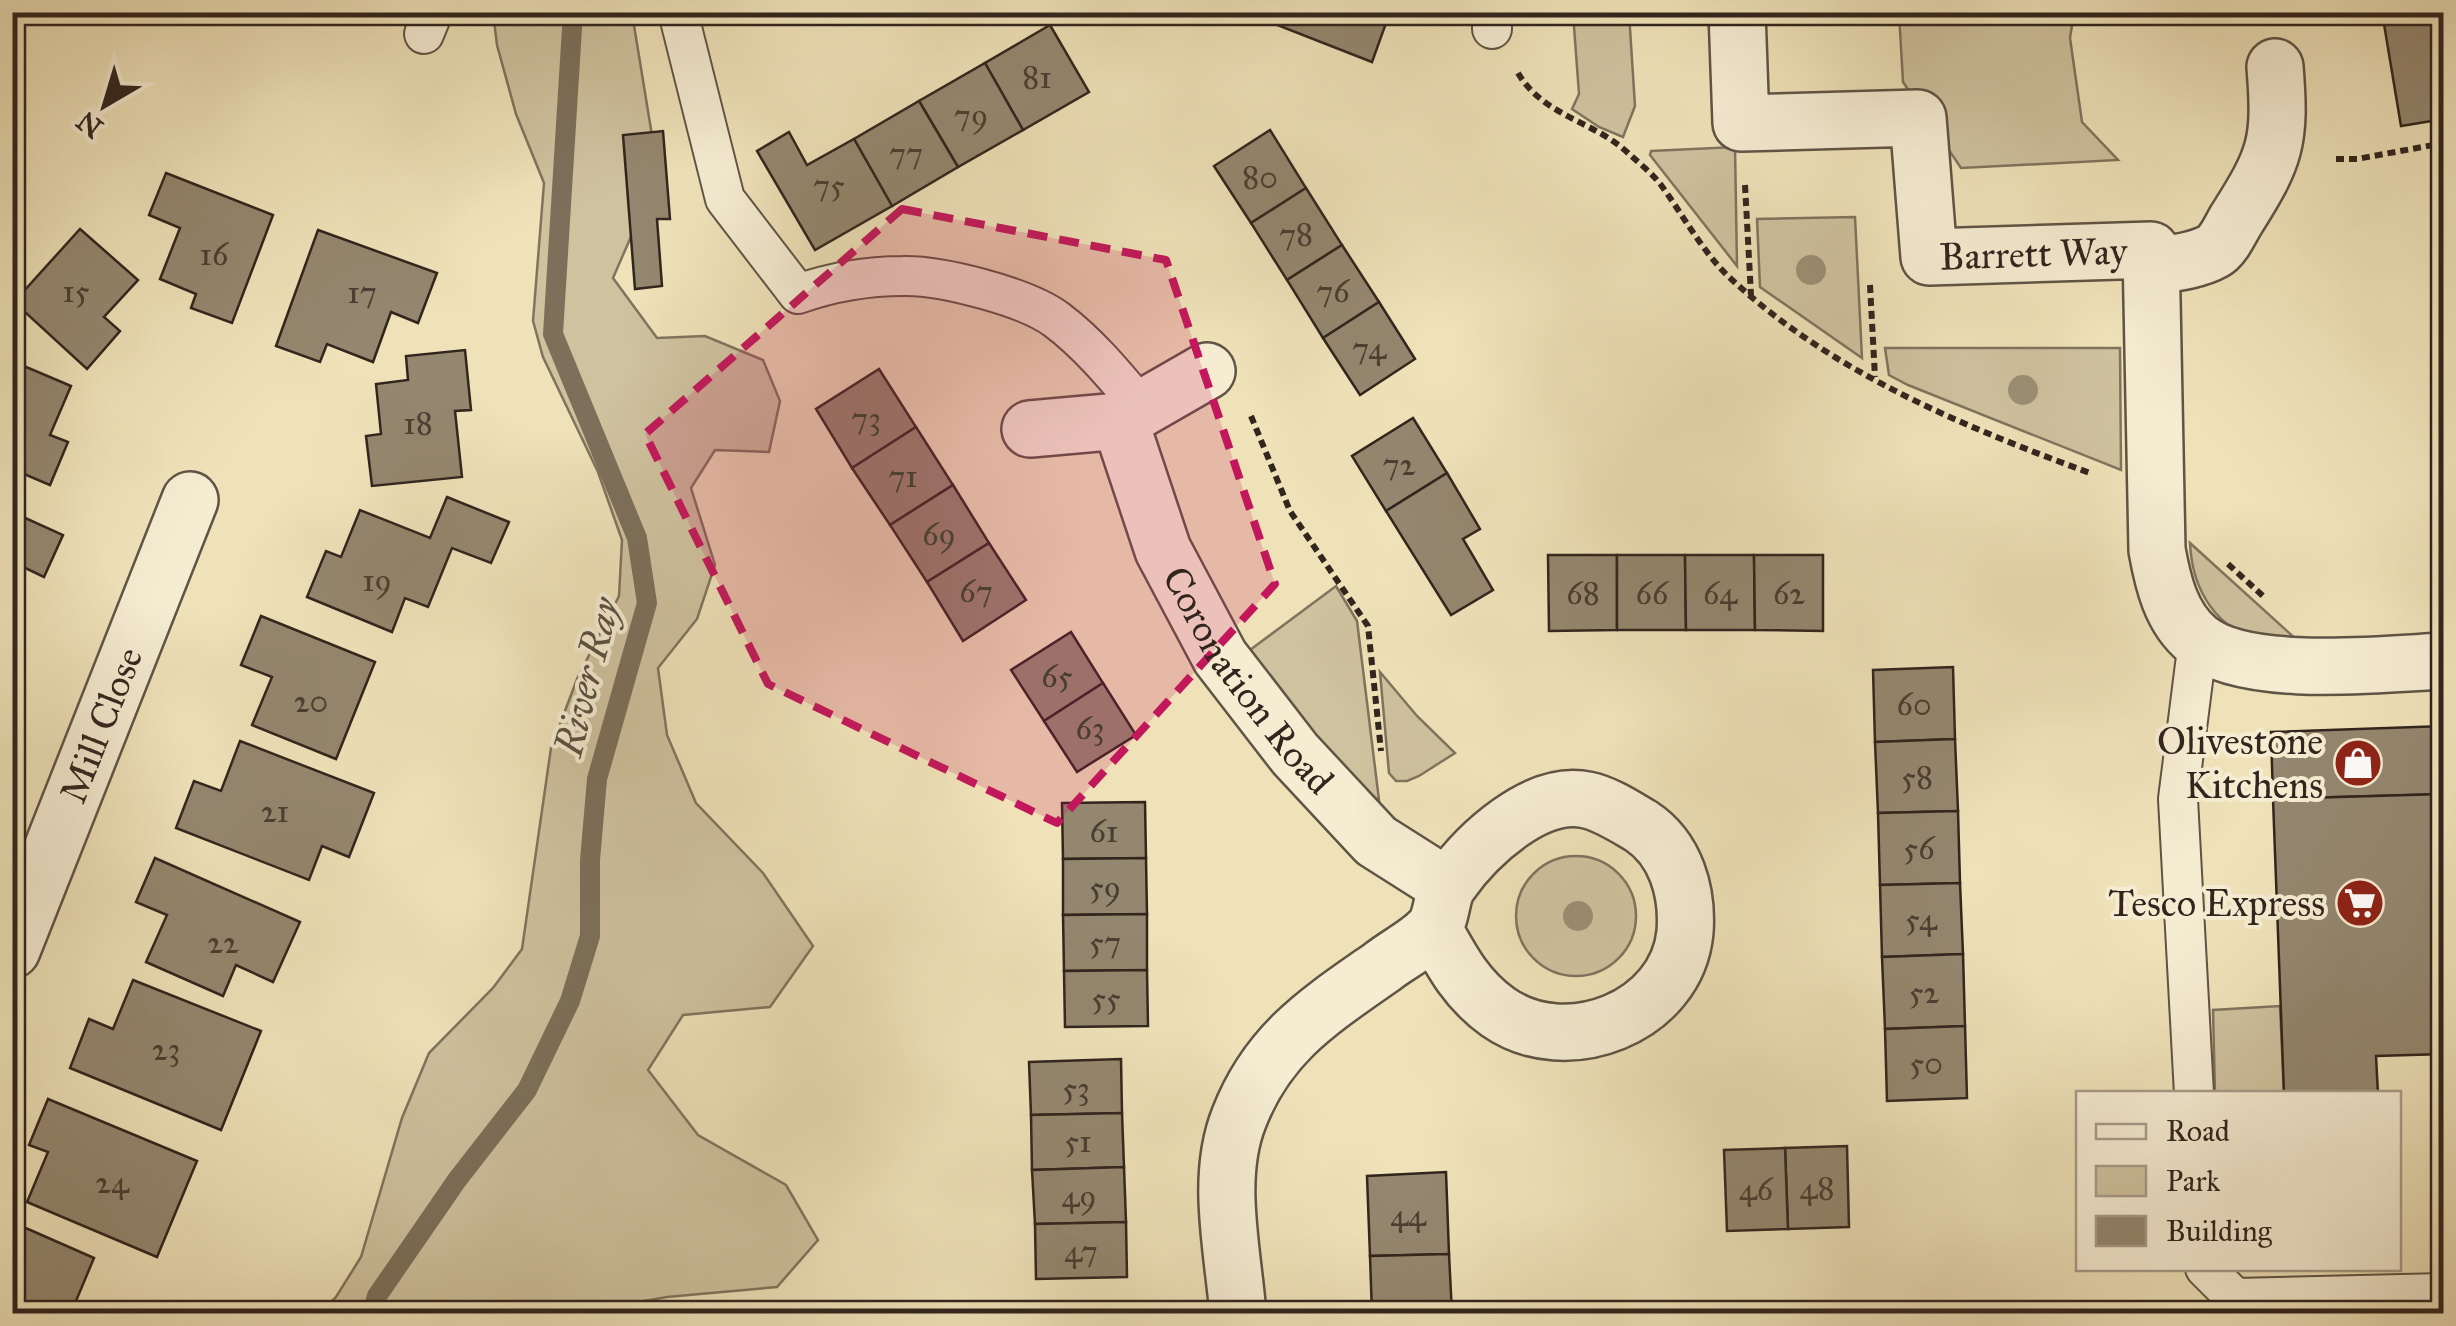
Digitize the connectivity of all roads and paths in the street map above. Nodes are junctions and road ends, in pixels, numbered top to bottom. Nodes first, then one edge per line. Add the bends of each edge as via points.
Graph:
1 (678, 12) edge
2 (1737, 12) edge
3 (1492, 21) edge
4 (2275, 66) dead end
5 (1741, 123) junction
6 (2444, 143) edge
7 (2273, 158) junction
8 (2153, 266) junction
9 (1750, 295) junction
10 (1207, 371) joint
11 (1131, 415) junction
12 (1030, 428) dead end
13 (190, 500) dead end
14 (2156, 504) junction
15 (2220, 557) dead end
16 (2274, 606) dead end
17 (2198, 640) junction
18 (2444, 662) edge
19 (1376, 841) junction
20 (1441, 908) junction
21 (12, 950) edge
22 (2194, 1091) edge
23 (2207, 1271) edge
24 (2444, 1293) edge
25 (1238, 1314) edge

1 - 11 lane via 725,199 798,294 831,282 906,275 1010,295 1056,318 1110,370
2 - 5 street
3 - 9 path via 1526,86 1558,114 1623,148 1658,181 1726,275
4 - 7 street via 2279,118
5 - 8 street, Barrett Way via 1918,118 1929,256 2152,250
5 - 9 path
6 - 7 path via 2357,159
7 - 8 street via 2217,250
8 - 14 street, Barrett Way
9 - 14 path via 1838,359 1937,414
10 - 11 street
10 - 19 path via 1240,390 1290,511 1368,626 1385,792
11 - 12 street
11 - 19 street, Coronation Road via 1163,550 1220,657 1295,754
13 - 21 street, Mill Close
14 - 17 street, Barrett Way via 2164,586
15 - 16 path
17 - 18 street via 2252,662
17 - 22 lane via 2178,799
19 - 20 street, Coronation Road
20 - 20 street, Coronation Road via 1498,830 1532,809 1584,799 1653,834 1680,875 1687,910 1683,949 1658,993 1622,1021 1579,1034 1500,1014 1461,979
20 - 25 street, Coronation Road via 1272,1054 1238,1120 1228,1220
23 - 24 lane via 2235,1298

